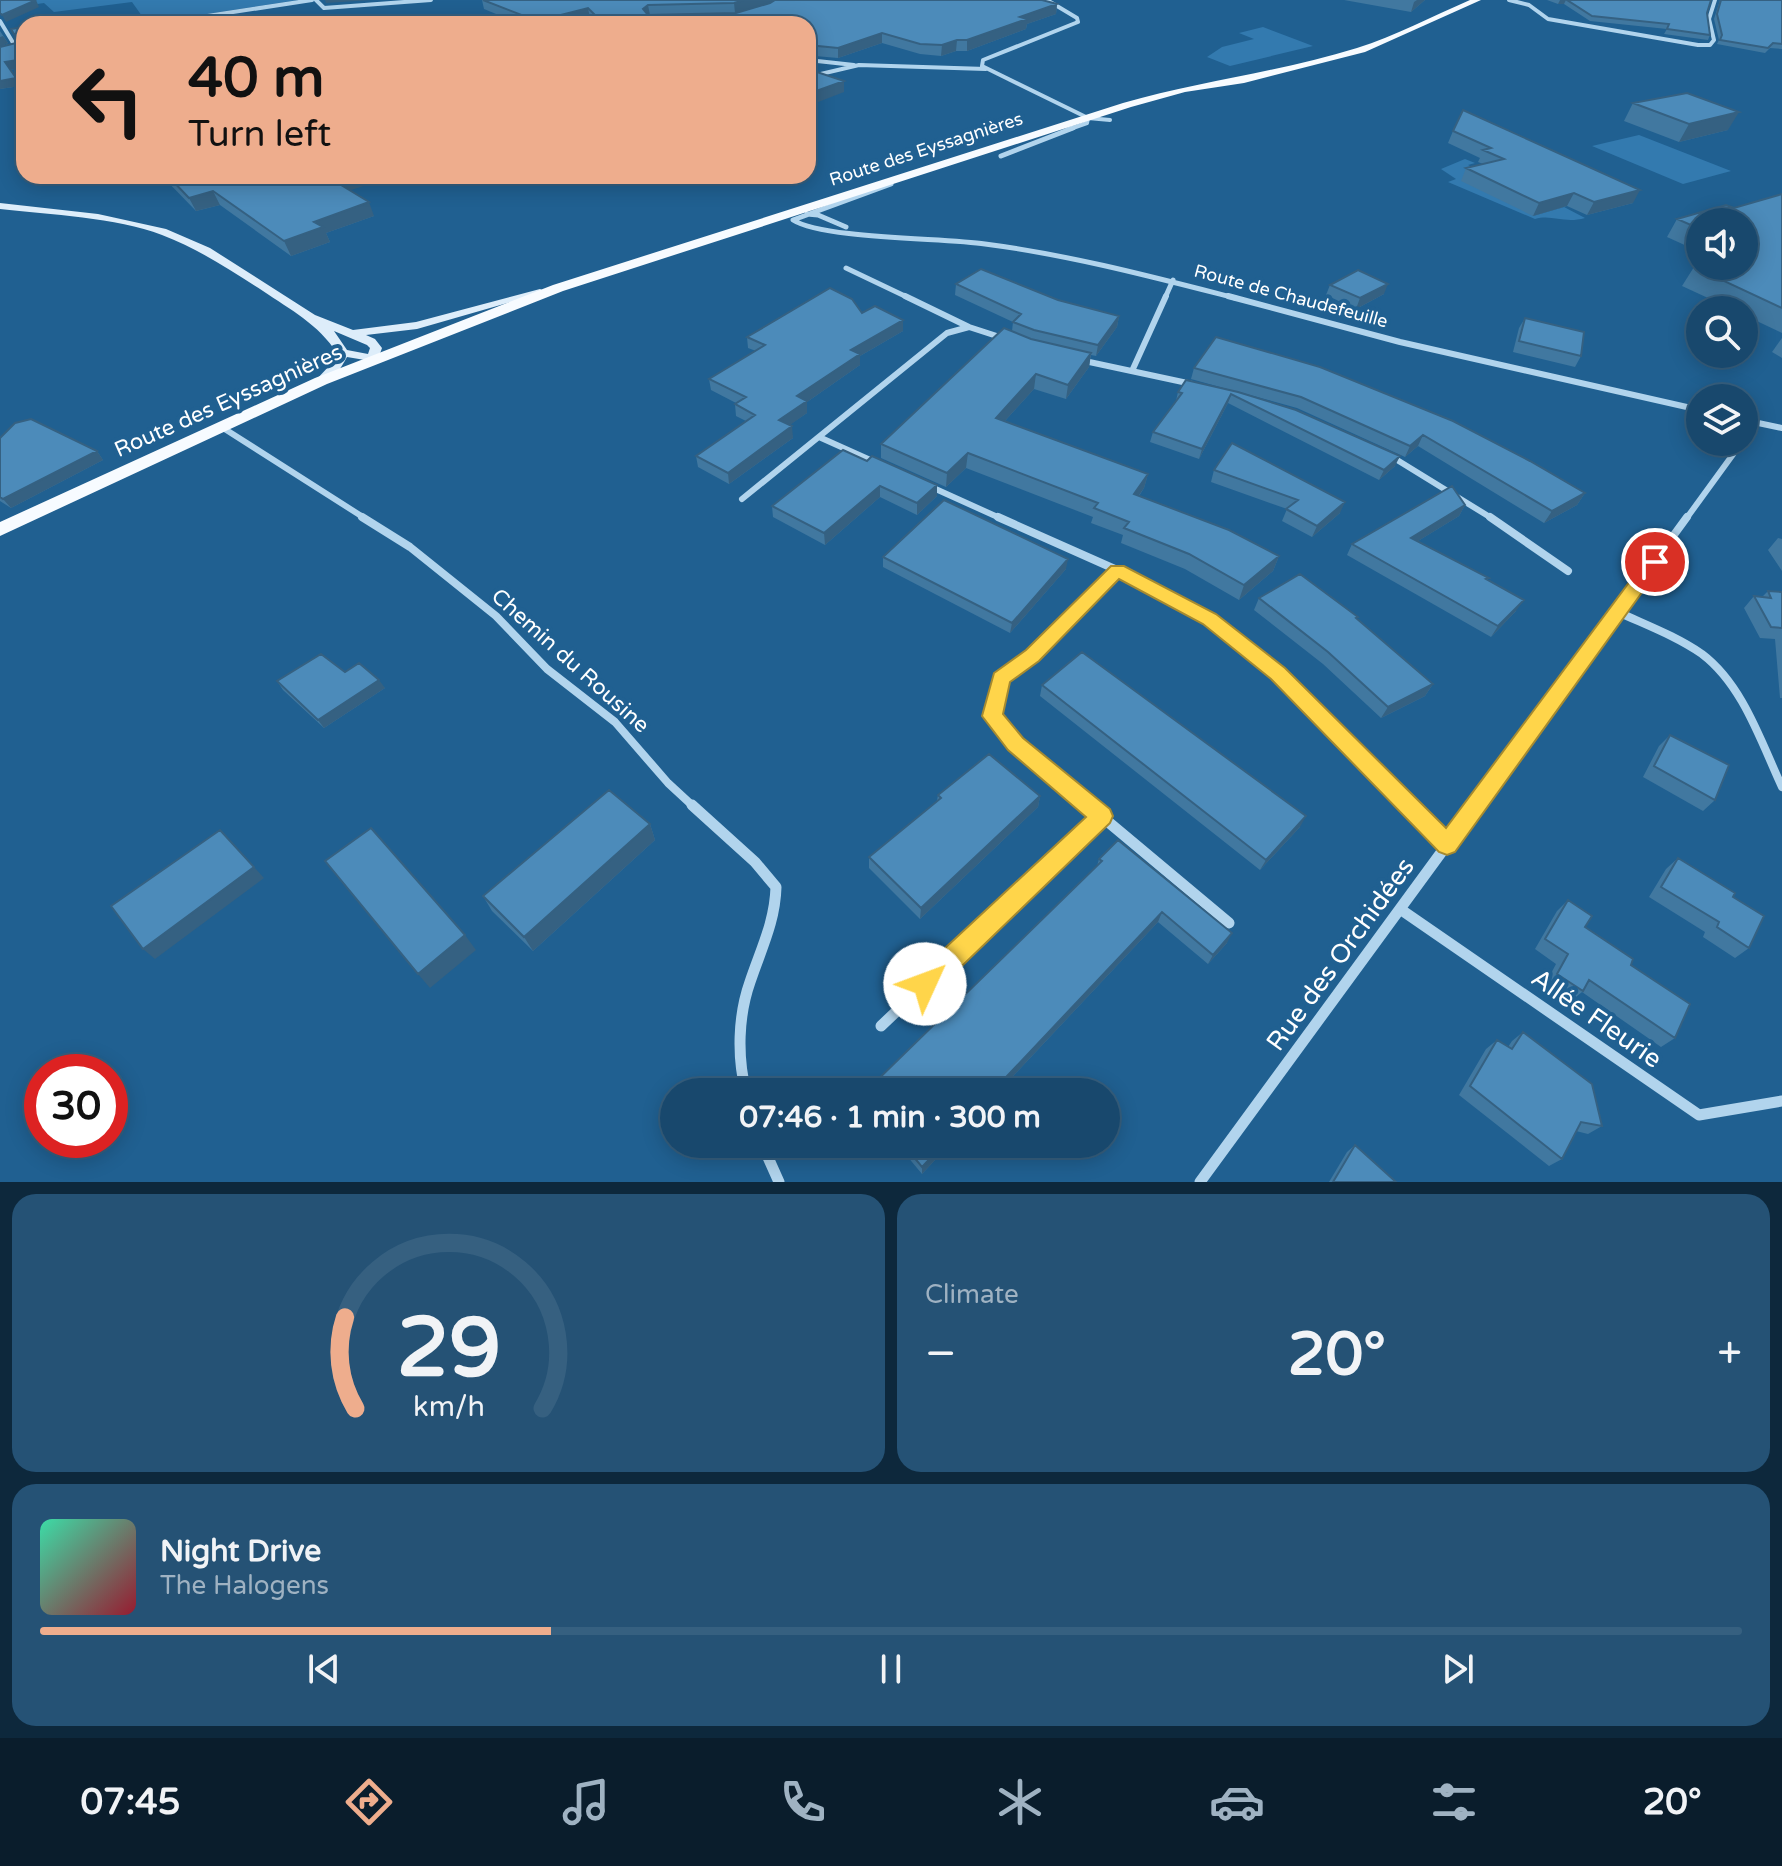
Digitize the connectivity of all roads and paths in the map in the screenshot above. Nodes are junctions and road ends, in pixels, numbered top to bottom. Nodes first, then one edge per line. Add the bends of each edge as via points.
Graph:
1 (314, 0) edge
2 (431, 0) edge
3 (1047, 0) edge
4 (1509, 0) edge
5 (1715, 0) edge
6 (1482, 2) edge
7 (208, 16) edge
8 (0, 21) edge
9 (16, 44) edge
10 (15, 46) edge
11 (8, 48) edge
12 (816, 61) edge
13 (859, 65) junction
14 (987, 69) junction
15 (816, 75) edge
16 (1255, 77) junction
17 (1088, 118) junction
18 (1110, 120) junction
19 (1001, 156) junction
20 (902, 178) junction
21 (0, 206) edge
22 (818, 215) junction
23 (798, 218) junction
24 (758, 222) junction
25 (871, 232) junction
26 (846, 268) dead end
27 (1173, 280) junction
28 (558, 288) junction
29 (311, 317) junction
30 (477, 319) junction
31 (969, 327) junction
32 (355, 333) junction
33 (1019, 343) edge
34 (343, 353) junction
35 (373, 359) junction
36 (1074, 359) edge
37 (1132, 371) junction
38 (321, 381) junction
39 (1205, 387) edge
40 (1686, 407) edge
41 (1758, 423) edge
42 (220, 426) junction
43 (1782, 428) edge
44 (819, 437) junction
45 (1380, 451) edge
46 (1732, 456) edge
47 (883, 466) edge
48 (922, 483) edge
49 (742, 499) dead end
50 (0, 530) edge
51 (1117, 570) junction
52 (1568, 571) dead end
53 (1618, 612) junction
54 (1782, 787) edge
55 (1102, 816) junction
56 (1447, 844) junction
57 (1400, 909) junction
58 (1229, 923) dead end
59 (881, 1026) dead end
60 (745, 1078) edge
61 (1782, 1101) edge
62 (768, 1158) edge
63 (779, 1182) edge
64 (1200, 1182) edge

1 - 2 street via 324,8 339,9
1 - 7 street
3 - 14 street via 1078,22 983,60
4 - 5 street via 1529,5 1548,19 1710,45
6 - 16 main road, Route des Eyssagnières via 1362,50
8 - 9 street
10 - 11 street
12 - 13 street
13 - 14 street
13 - 15 street
14 - 17 street
16 - 17 main road, Route des Eyssagnières via 1184,89
16 - 18 main road, Route des Eyssagnières
17 - 18 street
17 - 19 street via 1087,123
17 - 20 main road, Route des Eyssagnières
18 - 19 main road, Route des Eyssagnières
19 - 22 main road, Route des Eyssagnières
20 - 23 street
20 - 24 main road, Route des Eyssagnières
21 - 29 main road via 98,217 162,231 206,250
22 - 23 main road, Route des Eyssagnières
22 - 25 street, Route de Chaudefeuille via 839,226
23 - 24 street
23 - 25 street, Route de Chaudefeuille via 828,230
23 - 30 main road, Route des Eyssagnières
24 - 28 main road, Route des Eyssagnières
25 - 27 street, Route de Chaudefeuille via 986,244
26 - 31 street
27 - 37 street
27 - 40 street, Route de Chaudefeuille via 1400,342
28 - 30 main road, Route des Eyssagnières
28 - 32 main road via 417,325
29 - 32 main road
29 - 34 main road
30 - 35 main road, Route des Eyssagnières
31 - 33 street
31 - 44 street via 947,333
32 - 35 main road via 376,348
34 - 35 main road
34 - 38 main road
35 - 38 main road, Route des Eyssagnières
36 - 37 street
37 - 39 street
38 - 42 main road, Route des Eyssagnières
41 - 43 street
42 - 50 main road, Route des Eyssagnières
42 - 60 street, Chemin du Rousine via 410,547 496,616 547,669 615,722 668,783 776,887 774,927 745,999
44 - 47 street
44 - 49 street
45 - 52 street via 1469,502
46 - 53 street, Rue des Orchidées
48 - 51 street
51 - 55 street via 1033,656 1001,678 993,716 1016,744
51 - 56 street via 1209,619 1278,674
53 - 54 street via 1712,663 1731,687
53 - 56 street, Rue des Orchidées
55 - 58 street
55 - 59 street
56 - 57 street, Rue des Orchidées
57 - 61 street, Allée Fleurie via 1699,1115
57 - 64 street, Rue des Orchidées
62 - 63 street

